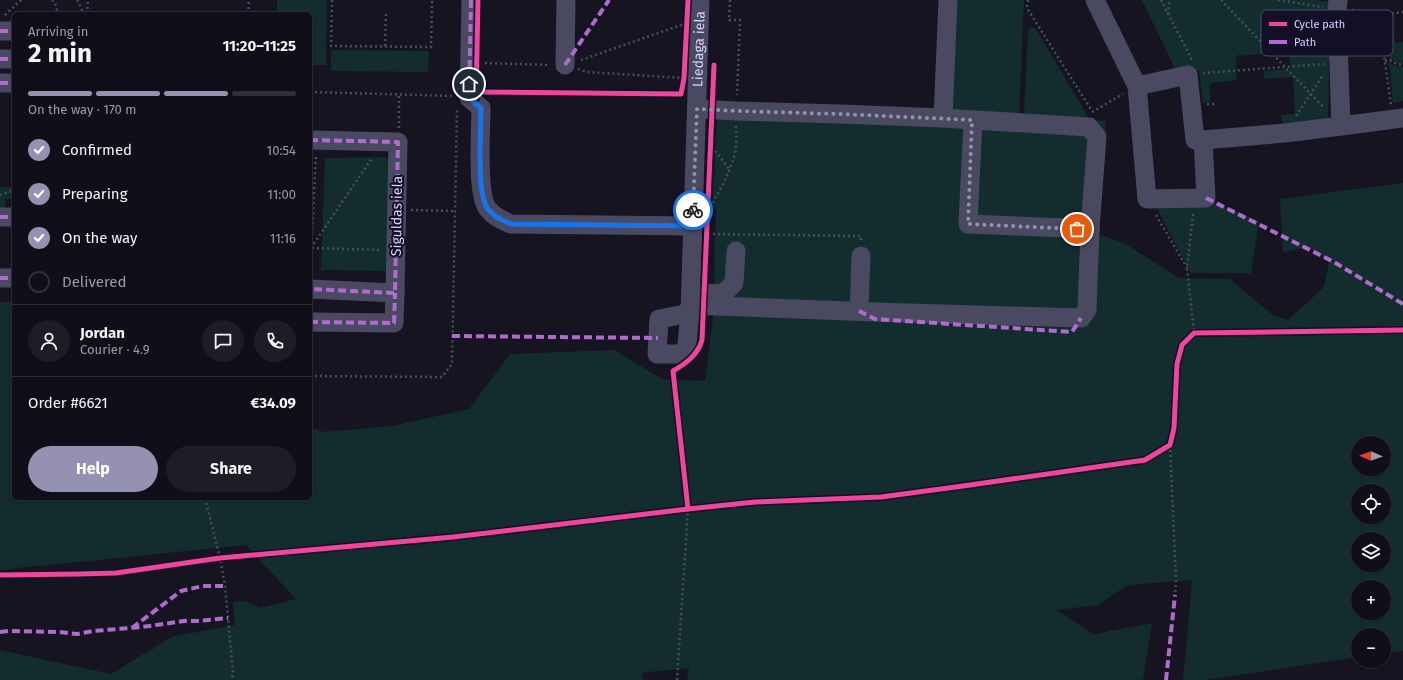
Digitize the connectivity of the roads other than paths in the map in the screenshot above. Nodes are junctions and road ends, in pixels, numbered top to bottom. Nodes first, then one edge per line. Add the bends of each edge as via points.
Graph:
1 (471, 0) edge
2 (566, 0) edge
3 (700, 0) edge
4 (948, 0) edge
5 (1095, 0) edge
6 (1338, 0) edge
7 (1337, 10) edge
8 (1335, 56) edge
9 (0, 59) edge
10 (12, 59) edge
11 (565, 65) road end
12 (0, 83) edge
13 (12, 83) edge
14 (1137, 86) junction
15 (697, 109) junction
16 (942, 118) junction
17 (1398, 119) edge
18 (972, 120) junction
19 (1341, 126) junction
20 (313, 140) edge
21 (1203, 140) junction
22 (0, 216) edge
23 (12, 217) edge
24 (702, 229) junction
25 (1090, 229) junction
26 (736, 251) dead end
27 (861, 256) road end
28 (0, 278) edge
29 (12, 278) edge
30 (312, 289) edge
31 (395, 293) junction
32 (690, 304) junction
33 (859, 311) junction
34 (312, 322) edge

1 - 24 street via 463,97 481,108 480,186 487,208 497,218 511,224
2 - 11 street
3 - 15 street, Liedaga iela
4 - 16 street
5 - 14 street
6 - 7 street
8 - 19 street
9 - 10 street
12 - 13 street
14 - 21 street via 1188,75 1195,140
14 - 21 street via 1147,199 1206,198
15 - 16 street
15 - 24 street, Liedaga iela
16 - 18 street
17 - 19 street
18 - 25 street via 1089,127 1097,137
18 - 25 street via 968,224
19 - 21 street
20 - 31 street, Siguldas iela via 391,142 397,210
22 - 23 street
24 - 32 street, Liedaga iela
25 - 33 street via 1087,310 1081,318
26 - 32 street via 734,283 723,294
27 - 33 street
28 - 29 street
30 - 31 street
31 - 34 street, Siguldas iela via 394,323
32 - 33 street

